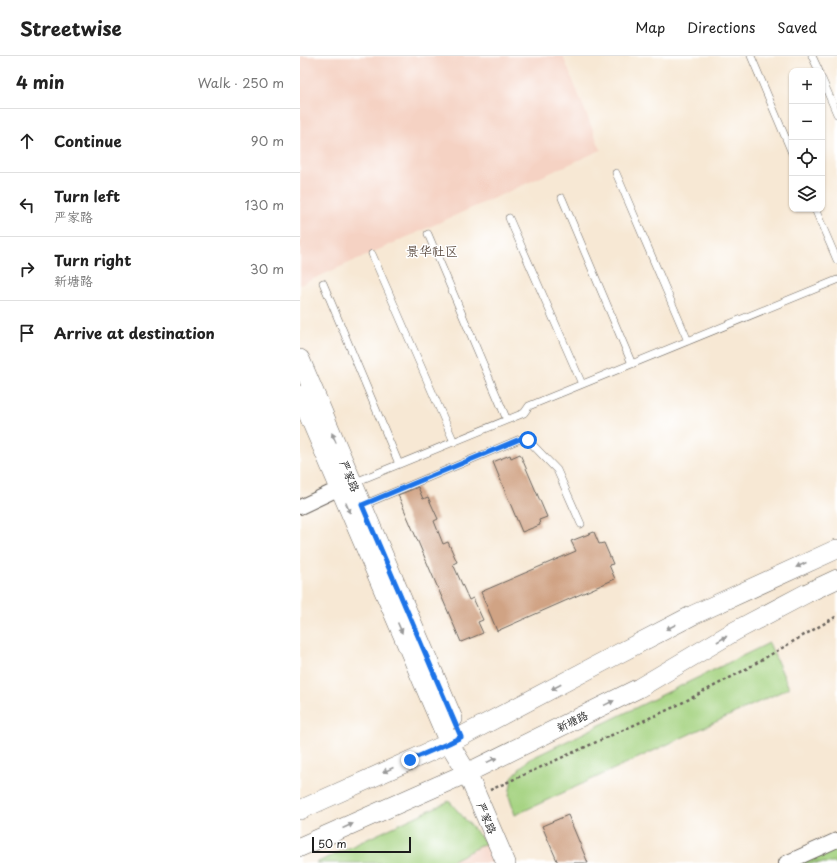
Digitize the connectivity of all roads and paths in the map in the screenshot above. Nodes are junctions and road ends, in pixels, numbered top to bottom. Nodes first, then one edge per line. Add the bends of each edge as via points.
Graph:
1 (751, 56) edge
2 (812, 56) edge
3 (818, 68) edge
4 (825, 86) edge
5 (837, 114) edge
6 (789, 146) edge
7 (616, 173) dead end
8 (562, 198) dead end
9 (816, 212) edge
10 (509, 218) dead end
11 (428, 234) dead end
12 (372, 254) dead end
13 (837, 260) edge
14 (837, 280) edge
15 (323, 283) dead end
16 (688, 341) junction
17 (300, 358) edge
18 (632, 364) junction
19 (582, 384) junction
20 (300, 395) edge
21 (507, 420) junction
22 (454, 442) junction
23 (399, 464) junction
24 (346, 486) junction
25 (362, 505) junction
26 (300, 507) edge
27 (581, 524) dead end
28 (837, 549) edge
29 (837, 579) edge
30 (837, 616) edge
31 (455, 740) junction
32 (467, 773) junction
33 (477, 796) junction
34 (300, 810) edge
35 (837, 840) edge
36 (300, 847) edge
37 (506, 863) edge
38 (786, 863) edge

1 - 6 lane
2 - 3 lane
4 - 5 lane
7 - 16 lane
8 - 18 lane
9 - 13 lane
10 - 19 lane
11 - 21 lane
12 - 22 lane
14 - 16 lane
15 - 23 lane
16 - 18 lane
24 -> 17 main road, 严家路
18 - 19 lane
19 - 21 lane via 529,406 524,413
20 - 24 main road, 严家路
21 - 22 lane
22 - 23 lane
23 - 24 lane
24 - 25 main road, 严家路
24 - 26 street
24 -> 31 main road, 严家路
25 - 27 lane via 520,439 528,440 557,470
25 - 31 main road, 严家路
28 -> 31 main road via 693,615
32 -> 29 main road, 新塘路 via 639,688 735,631
30 - 33 path via 674,707
31 - 32 main road, 严家路
31 -> 34 main road
32 - 33 main road, 严家路
36 -> 32 main road, 新塘路
33 - 37 main road, 严家路
35 - 38 street

